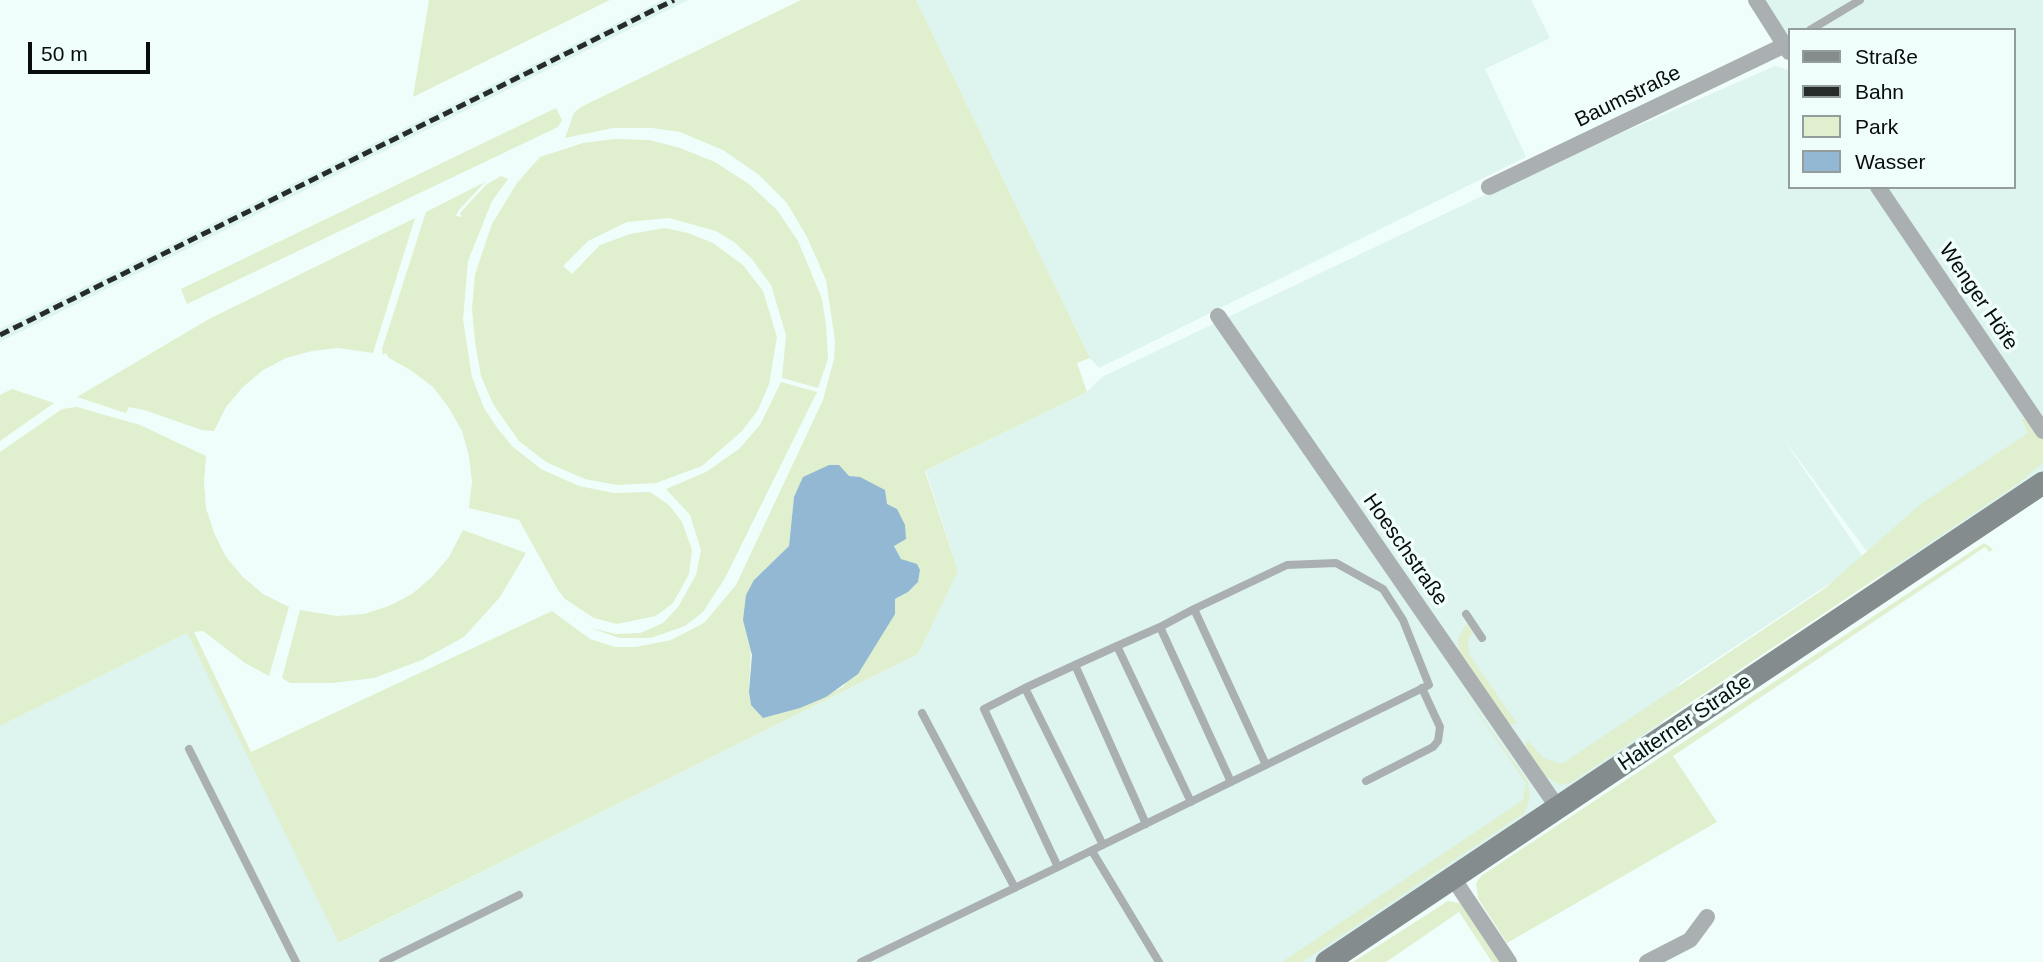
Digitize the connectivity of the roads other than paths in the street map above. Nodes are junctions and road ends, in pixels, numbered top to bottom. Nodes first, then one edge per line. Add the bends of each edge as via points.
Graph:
1 (1757, 0) edge
2 (1860, 0) edge
3 (1813, 28) edge
4 (1787, 45) edge
5 (1787, 46) edge
6 (1489, 187) dead end
7 (1879, 189) edge
8 (1218, 316) dead end
9 (2043, 431) edge
10 (2043, 483) edge
11 (1194, 609) junction
12 (1466, 614) dead end
13 (1160, 627) junction
14 (1482, 638) dead end
15 (1117, 646) junction
16 (1075, 665) junction
17 (1025, 688) junction
18 (1422, 688) junction
19 (922, 713) dead end
20 (189, 749) dead end
21 (1266, 765) junction
22 (1366, 781) dead end
23 (1231, 782) junction
24 (1191, 802) junction
25 (1558, 808) junction
26 (1146, 824) junction
27 (1103, 845) junction
28 (1092, 851) junction
29 (1059, 867) junction
30 (1453, 878) junction
31 (1015, 888) junction
32 (519, 895) dead end
33 (1707, 917) dead end
34 (296, 962) edge
35 (383, 962) edge
36 (861, 962) edge
37 (1159, 962) edge
38 (1327, 962) edge
39 (1509, 962) edge
40 (1647, 962) edge

1 - 4 street
2 - 3 lane
5 - 6 street, Baumstraße
7 - 9 street, Wenger Höfe
8 - 25 street, Hoeschstraße
10 - 25 main road, Halterner Straße
11 - 13 lane
11 - 18 lane via 1287,565 1336,563 1383,589 1403,620 1429,685
11 - 21 lane
12 - 14 lane
13 - 15 lane
13 - 23 lane
15 - 16 lane
15 - 24 lane
16 - 17 lane
16 - 26 lane
17 - 27 lane
17 - 29 lane via 984,709
18 - 21 lane
18 - 22 lane via 1440,727 1438,741
19 - 31 lane
20 - 34 lane
21 - 23 lane
23 - 24 lane
24 - 26 lane
25 - 30 main road, Halterner Straße
26 - 27 lane
27 - 28 lane
28 - 29 lane
28 - 37 lane
29 - 31 lane
30 - 38 main road, Halterner Straße
30 - 39 street
31 - 36 lane
32 - 35 lane
33 - 40 street via 1690,940

